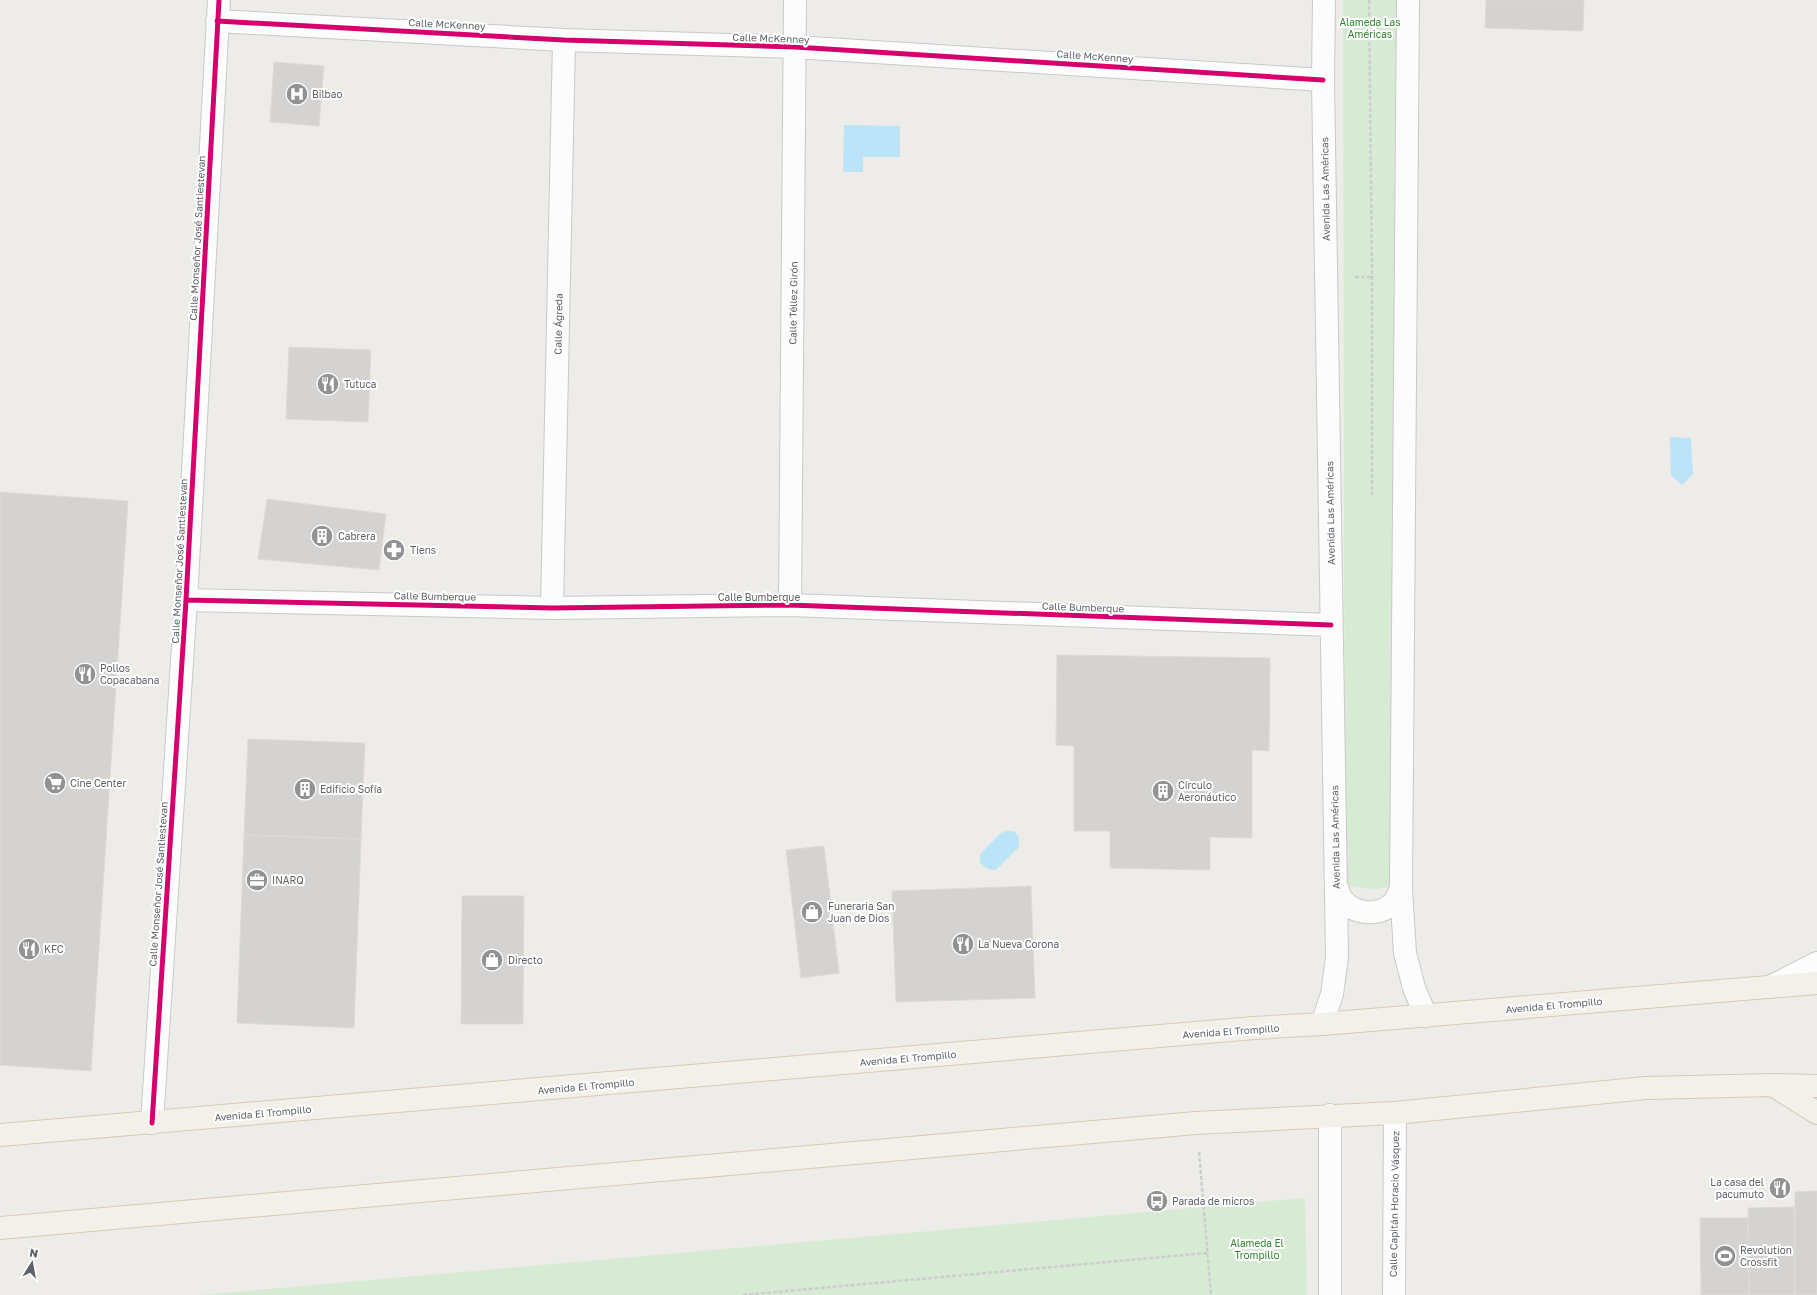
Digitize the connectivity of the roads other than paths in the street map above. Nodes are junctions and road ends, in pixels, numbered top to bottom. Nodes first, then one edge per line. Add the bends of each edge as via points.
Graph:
1 (795, 0) edge
2 (1324, 0) edge
3 (1408, 0) edge
4 (218, 11) edge
5 (564, 40) junction
6 (795, 47) junction
7 (1323, 80) junction
8 (186, 600) junction
9 (790, 605) junction
10 (552, 608) junction
11 (1331, 625) junction
12 (1336, 884) junction
13 (1401, 888) junction
14 (1817, 963) edge
15 (1817, 983) edge
16 (1770, 987) junction
17 (1426, 1016) junction
18 (1322, 1024) junction
19 (1773, 1085) junction
20 (1817, 1086) edge
21 (1395, 1113) junction
22 (1817, 1113) edge
23 (1330, 1115) junction
24 (152, 1123) junction
25 (0, 1135) edge
26 (0, 1228) edge
27 (1330, 1295) edge
28 (1394, 1295) edge

1 - 6 street, Calle Téllez Girón
2 - 7 street, Avenida Las Américas
3 - 13 street
4 - 5 street, Calle McKenney
4 - 8 street, Calle Monseñor José Santiestevan
5 - 6 street, Calle McKenney
5 - 10 street, Calle Ágreda
6 - 7 street, Calle McKenney
6 - 9 street, Calle Téllez Girón
7 - 11 street, Avenida Las Américas
8 - 10 street, Calle Bumberque
8 - 24 street, Calle Monseñor José Santiestevan
9 - 10 street, Calle Bumberque
9 - 11 street, Calle Bumberque
11 - 12 street, Avenida Las Américas
12 - 13 street via 1342,899 1353,909 1367,913 1382,910 1394,902
12 - 18 street, Avenida Las Américas via 1337,957 1332,994
13 - 17 street via 1405,953 1414,988
14 - 16 street
15 - 16 main road, Avenida El Trompillo
16 - 17 main road, Avenida El Trompillo
17 - 18 main road, Avenida El Trompillo
18 - 24 main road, Avenida El Trompillo
19 - 20 main road
19 - 21 main road via 1646,1088
19 - 22 main road
21 - 23 main road
21 - 28 street, Calle Capitán Horacio Vásquez
23 - 26 main road via 1264,1121 1196,1123
23 - 27 street
24 - 25 main road, Avenida El Trompillo

